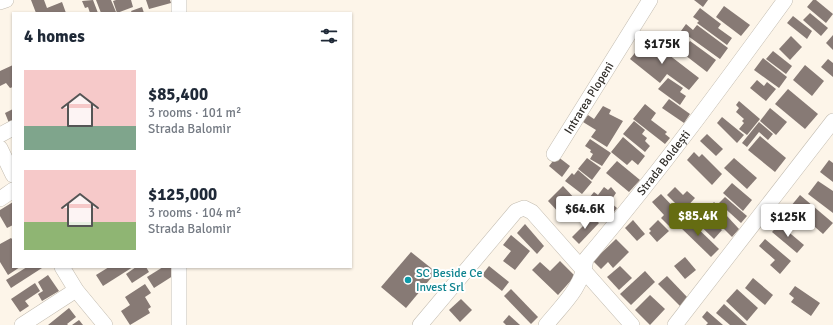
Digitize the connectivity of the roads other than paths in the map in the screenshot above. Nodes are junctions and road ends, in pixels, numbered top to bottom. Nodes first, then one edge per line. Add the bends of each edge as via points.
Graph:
1 (6, 0) edge
2 (179, 0) edge
3 (650, 0) edge
4 (785, 0) edge
5 (0, 2) edge
6 (179, 12) edge
7 (833, 121) edge
8 (12, 129) edge
9 (0, 135) edge
10 (0, 148) edge
11 (554, 154) dead end
12 (12, 173) edge
13 (12, 191) edge
14 (0, 199) edge
15 (63, 268) edge
16 (179, 268) edge
17 (584, 271) junction
18 (76, 290) junction
19 (22, 325) edge
20 (105, 325) edge
21 (179, 325) edge
22 (420, 325) edge
23 (546, 325) edge
24 (632, 325) edge
25 (675, 325) edge

1 - 5 street
2 - 6 street
3 - 11 street, Intrarea Plopeni
4 - 17 street, Strada Boldești via 685,137 586,259
7 - 25 street
8 - 9 street
10 - 12 street
13 - 14 street
15 - 18 street
16 - 21 street
17 - 22 street via 532,212 524,208 516,211
17 - 23 street, Strada Boldești via 578,287
17 - 24 street
18 - 19 street
18 - 20 street

